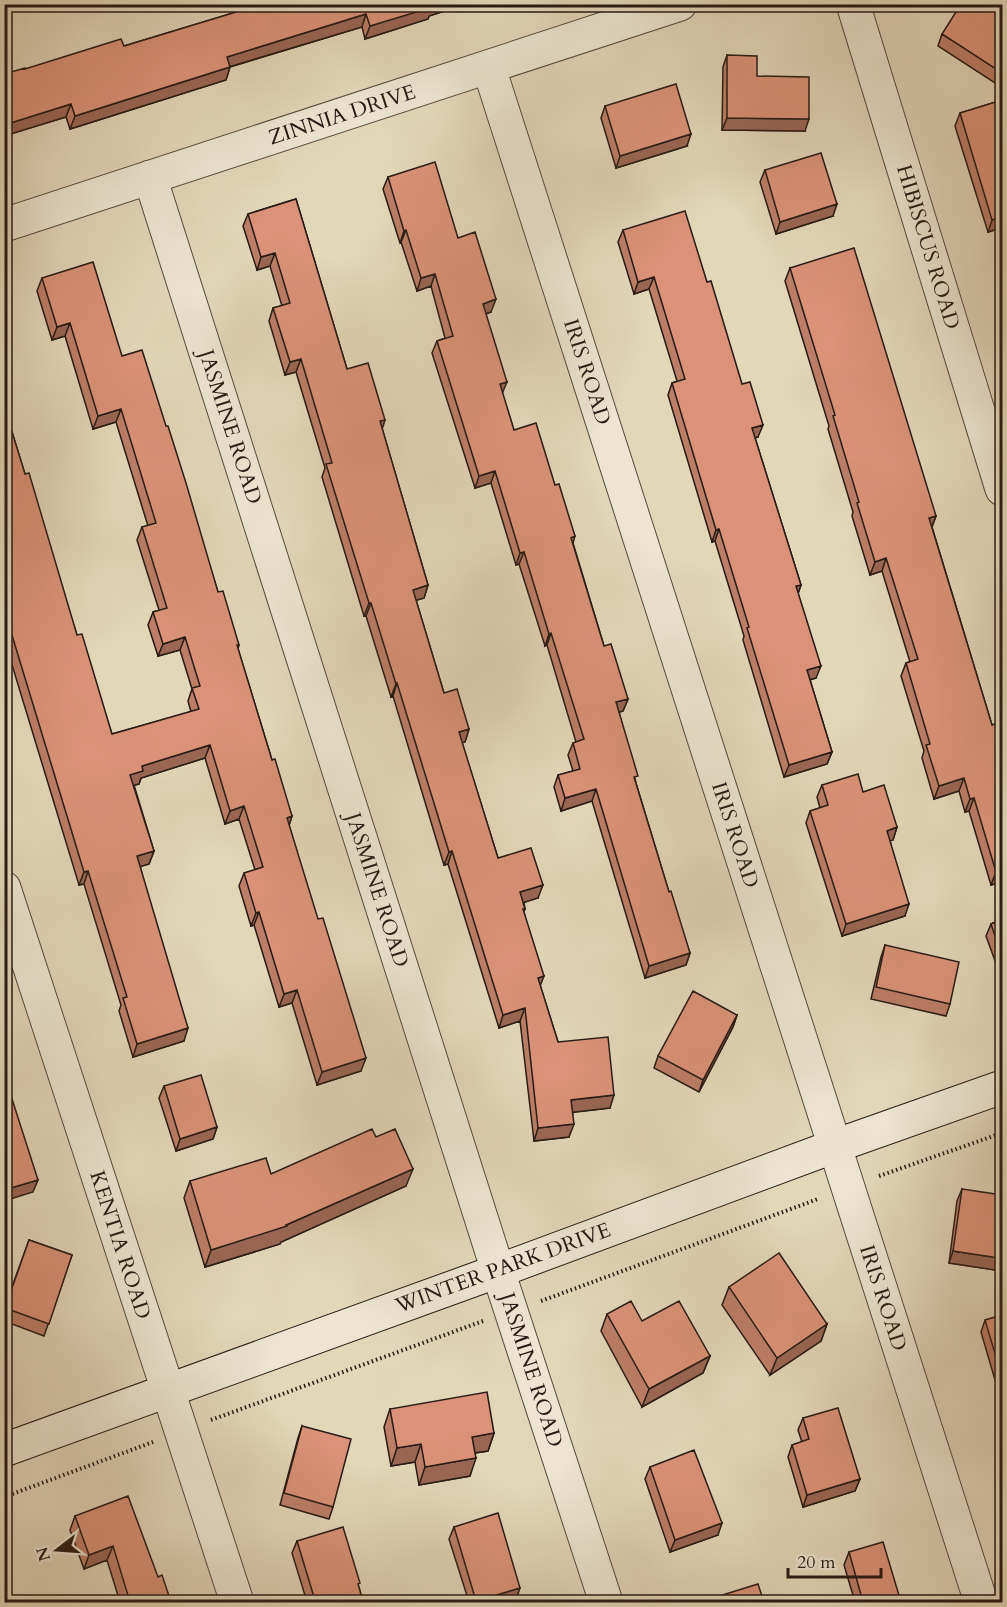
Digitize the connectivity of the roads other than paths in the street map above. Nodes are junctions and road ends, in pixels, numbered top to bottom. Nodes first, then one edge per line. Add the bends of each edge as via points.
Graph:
1 (680, 4) edge
2 (853, 4) edge
3 (489, 68) junction
4 (150, 177) junction
5 (4, 225) edge
6 (1002, 489) edge
7 (4, 888) edge
8 (1002, 1087) edge
9 (835, 1146) junction
10 (498, 1271) junction
11 (167, 1391) junction
12 (4, 1450) edge
13 (237, 1602) edge
14 (606, 1602) edge
15 (981, 1602) edge

1 - 3 street, ZINNIA DRIVE
2 - 6 street, HIBISCUS ROAD
3 - 4 street, ZINNIA DRIVE
3 - 9 street, IRIS ROAD
4 - 5 street, ZINNIA DRIVE
4 - 10 street, JASMINE ROAD
7 - 11 street, KENTIA ROAD
8 - 9 street, WINTER PARK DRIVE
9 - 10 street, WINTER PARK DRIVE
9 - 15 street, IRIS ROAD
10 - 11 street, WINTER PARK DRIVE
10 - 14 street, JASMINE ROAD
11 - 12 street, WINTER PARK DRIVE
11 - 13 street, KENTIA ROAD

